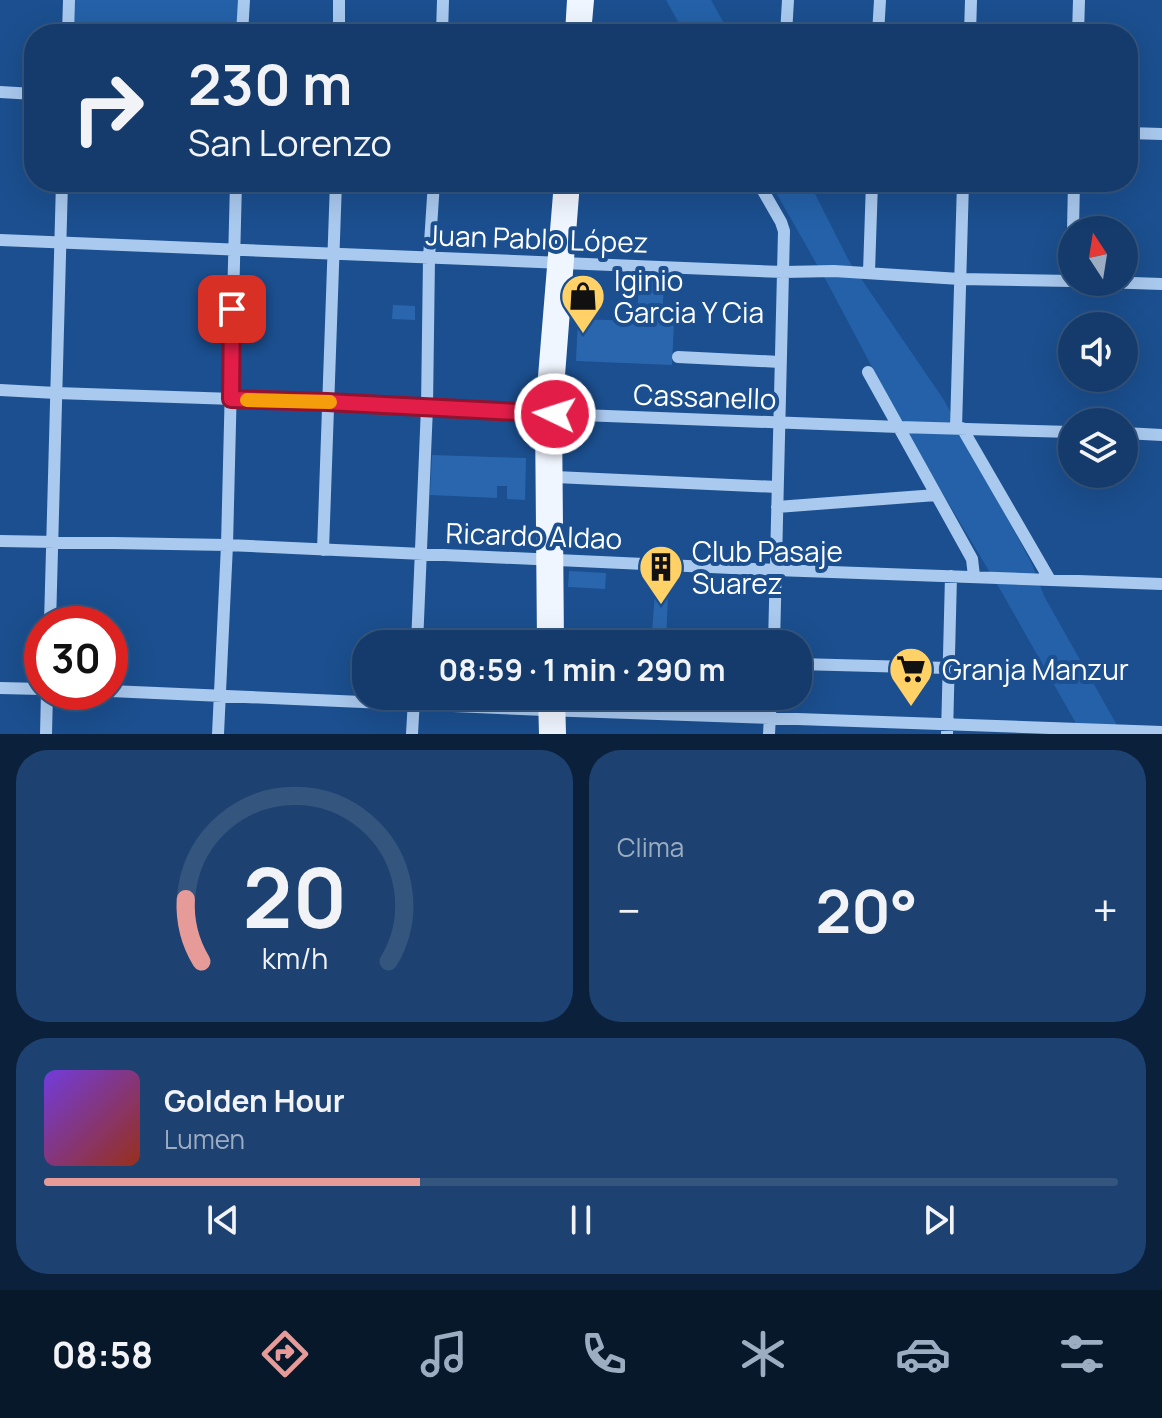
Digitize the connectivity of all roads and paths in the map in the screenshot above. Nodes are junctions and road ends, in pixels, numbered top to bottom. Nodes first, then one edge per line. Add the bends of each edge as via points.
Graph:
1 (69, 0) edge
2 (244, 0) edge
3 (339, 0) edge
4 (443, 0) edge
5 (574, 0) edge
6 (587, 0) edge
7 (788, 0) edge
8 (880, 0) edge
9 (971, 0) edge
10 (1079, 0) edge
11 (68, 24) edge
12 (243, 24) edge
13 (339, 24) edge
14 (442, 24) edge
15 (573, 24) edge
16 (585, 24) edge
17 (787, 24) edge
18 (879, 24) edge
19 (970, 24) edge
20 (1078, 24) edge
21 (0, 92) edge
22 (24, 93) edge
23 (1138, 133) edge
24 (1162, 134) edge
25 (62, 192) edge
26 (236, 192) edge
27 (336, 192) edge
28 (433, 192) edge
29 (561, 192) edge
30 (572, 192) edge
31 (764, 192) edge
32 (872, 192) edge
33 (963, 192) edge
34 (1074, 192) edge
35 (1073, 216) edge
36 (0, 240) edge
37 (59, 242) junction
38 (233, 249) junction
39 (334, 254) junction
40 (429, 258) junction
41 (561, 262) junction
42 (783, 272) junction
43 (869, 272) junction
44 (960, 279) junction
45 (1058, 281) edge
46 (1138, 283) edge
47 (1162, 284) edge
48 (678, 357) dead end
49 (780, 362) junction
50 (868, 372) dead end
51 (0, 390) edge
52 (56, 393) junction
53 (231, 399) junction
54 (327, 402) junction
55 (427, 407) junction
56 (548, 413) junction
57 (778, 422) junction
58 (899, 427) junction
59 (959, 428) junction
60 (1058, 432) edge
61 (1138, 434) edge
62 (1162, 435) edge
63 (555, 477) junction
64 (777, 487) junction
65 (936, 495) junction
66 (777, 507) junction
67 (0, 541) edge
68 (52, 543) junction
69 (227, 545) junction
70 (323, 550) junction
71 (422, 555) junction
72 (549, 559) junction
73 (776, 570) junction
74 (951, 576) junction
75 (974, 576) junction
76 (1050, 580) junction
77 (1162, 584) edge
78 (50, 606) edge
79 (418, 630) edge
80 (545, 630) edge
81 (556, 630) edge
82 (774, 630) edge
83 (812, 664) edge
84 (949, 668) junction
85 (0, 688) edge
86 (24, 690) edge
87 (128, 692) edge
88 (219, 695) junction
89 (352, 698) edge
90 (45, 710) edge
91 (413, 710) edge
92 (551, 710) edge
93 (554, 710) edge
94 (661, 710) edge
95 (770, 710) edge
96 (770, 717) junction
97 (947, 729) edge
98 (1058, 731) edge
99 (1162, 732) edge
100 (46, 734) edge
101 (218, 734) edge
102 (412, 734) edge
103 (546, 734) edge
104 (559, 734) edge
105 (769, 734) edge

1 - 11 street
2 - 12 street
3 - 13 street
4 - 14 street
5 - 15 main road
6 - 16 main road
7 - 17 street
8 - 18 street
9 - 19 street
10 - 20 street
21 - 22 street
23 - 24 street
25 - 37 street
26 - 38 street
27 - 39 street
28 - 40 street
29 - 41 main road
30 - 41 main road
31 - 42 street via 784,231
32 - 43 street
33 - 44 street
34 - 35 street
36 - 37 street, Juan Pablo López
37 - 38 street, Juan Pablo López
37 - 52 street
38 - 39 street, Juan Pablo López
38 - 53 street
39 - 40 street, Juan Pablo López
39 - 54 street
40 - 41 street, Juan Pablo López
40 - 55 street
41 - 42 street, Juan Pablo López
41 - 56 main road
42 - 43 street, Juan Pablo López
42 - 49 street
43 - 44 street, Juan Pablo López
44 - 45 street, Juan Pablo López
44 - 59 street
46 - 47 street
48 - 49 street
49 - 57 street
50 - 58 street
51 - 52 street, Cassanello
52 - 53 street, Cassanello
52 - 68 street
53 - 54 street, Cassanello
53 - 69 street
54 - 55 street, Cassanello
54 - 70 street
55 - 56 street, Cassanello
55 - 71 street
56 - 57 street, Cassanello
56 - 63 main road
56 - 72 main road
57 - 58 street, Cassanello
57 - 64 street
58 - 59 street, Cassanello
58 - 65 street
59 - 60 street, Cassanello
59 - 76 street
61 - 62 street
63 - 64 street
63 - 72 main road
64 - 66 street
65 - 66 street
65 - 75 street via 972,559
66 - 73 street
67 - 68 street, Ricardo Aldao
68 - 69 street, Ricardo Aldao
68 - 78 street
69 - 70 street, Ricardo Aldao
69 - 88 street
70 - 71 street, Ricardo Aldao
71 - 72 street, Ricardo Aldao
71 - 79 street
72 - 73 street, Ricardo Aldao
72 - 80 main road
72 - 81 main road
73 - 74 street, Ricardo Aldao
73 - 82 street
74 - 75 street, Ricardo Aldao
74 - 84 street
75 - 76 street, Ricardo Aldao
76 - 77 street, Ricardo Aldao
83 - 84 street
84 - 97 street
85 - 86 street
87 - 88 street
88 - 89 street
88 - 101 street
90 - 100 street
91 - 102 street
92 - 103 main road
93 - 104 main road
94 - 96 street
95 - 96 street
96 - 97 street
96 - 105 street
97 - 98 street
98 - 99 street

